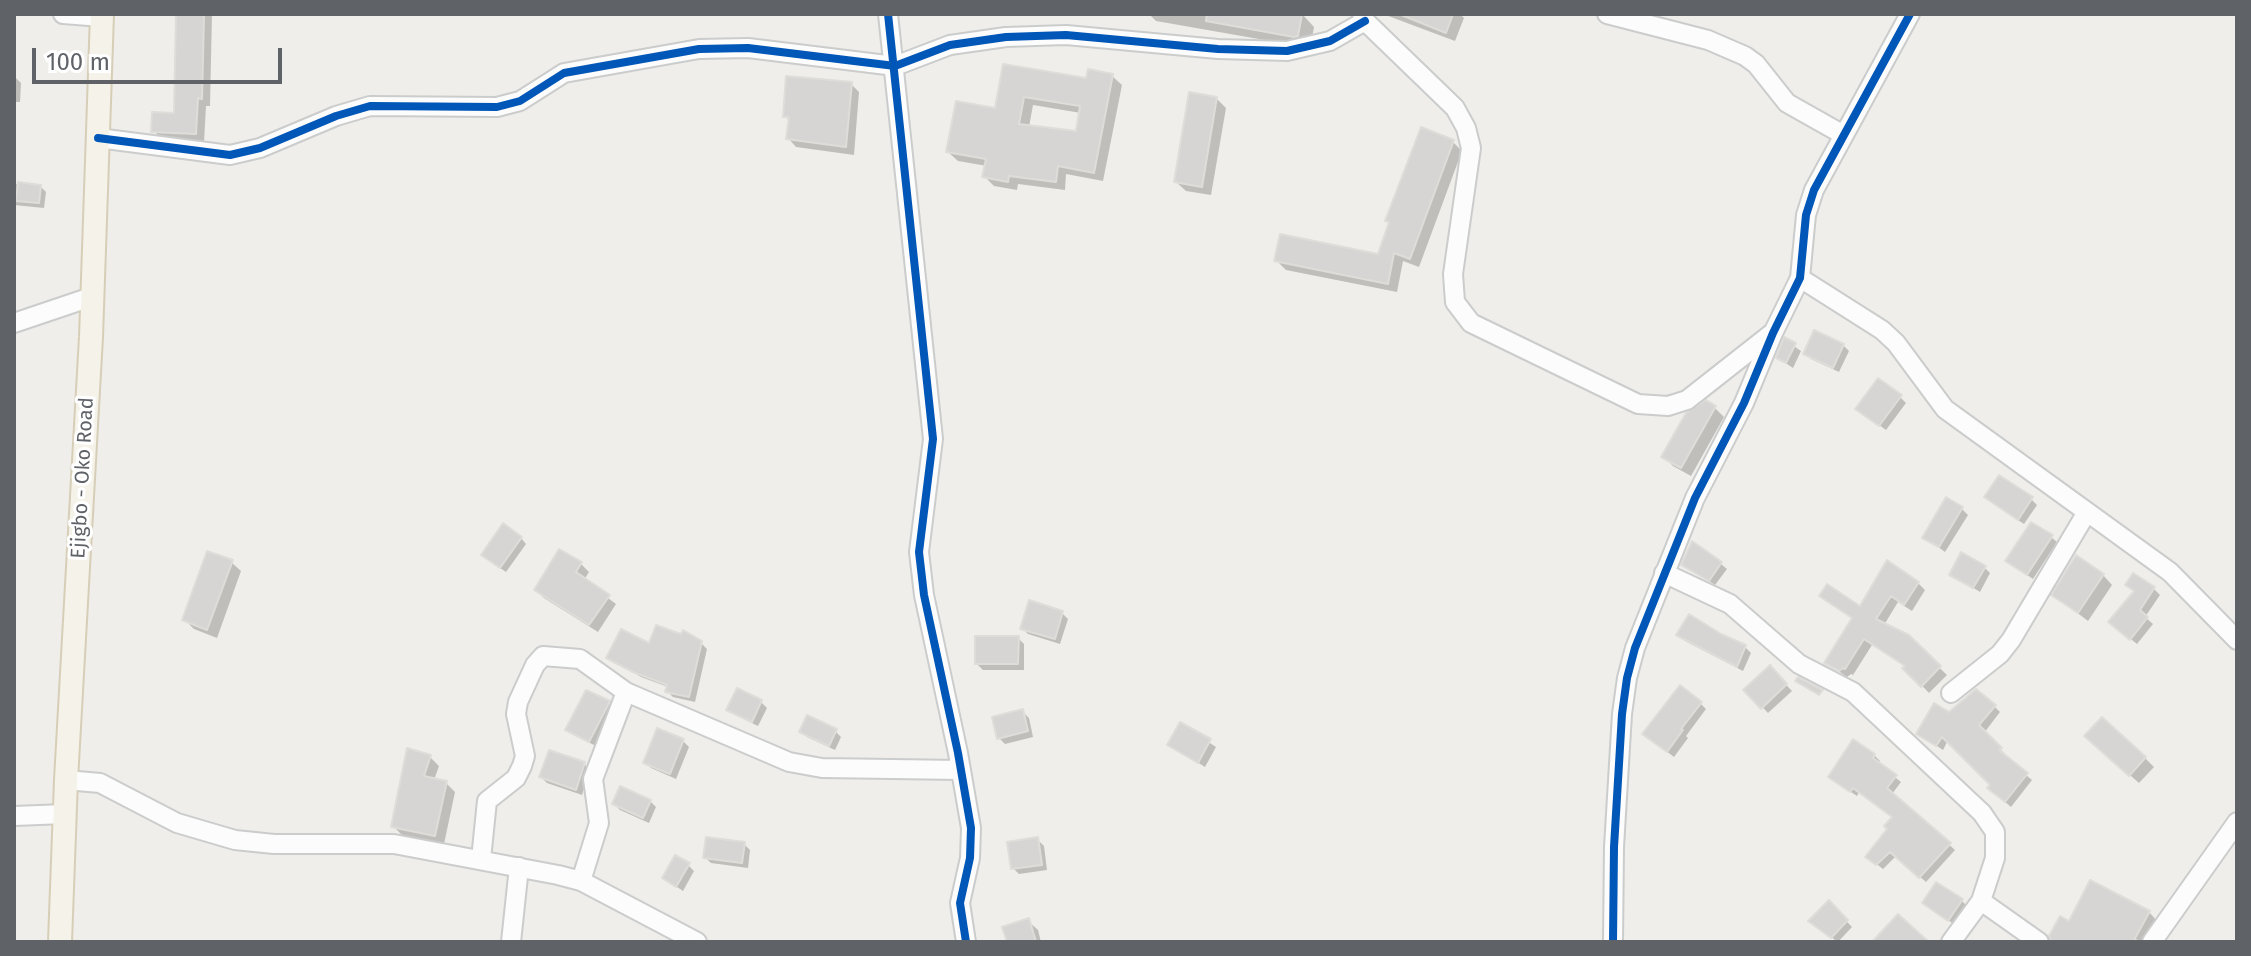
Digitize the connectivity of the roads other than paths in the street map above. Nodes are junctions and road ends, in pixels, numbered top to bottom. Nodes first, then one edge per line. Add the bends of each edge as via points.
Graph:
1 (63, 14) edge
2 (888, 14) edge
3 (1607, 14) edge
4 (1910, 14) edge
5 (102, 16) edge
6 (1363, 18) edge
7 (895, 66) junction
8 (1842, 134) junction
9 (98, 138) junction
10 (1800, 278) junction
11 (91, 297) junction
12 (14, 323) edge
13 (1773, 333) junction
14 (2087, 512) junction
15 (1664, 573) junction
16 (2237, 640) edge
17 (626, 692) junction
18 (1951, 693) dead end
19 (961, 770) junction
20 (66, 780) junction
21 (65, 814) junction
22 (14, 816) edge
23 (2237, 822) edge
24 (481, 859) junction
25 (519, 867) junction
26 (581, 881) junction
27 (1981, 901) junction
28 (60, 942) edge
29 (511, 942) edge
30 (697, 942) edge
31 (966, 942) edge
32 (1613, 942) edge
33 (1951, 942) edge
34 (2039, 942) edge
35 (2152, 942) edge

1 - 5 street
2 - 7 street
3 - 8 street via 1708,40 1745,56 1787,103
4 - 8 street
5 - 9 main road, Ejigbo - Oko Road
6 - 7 street via 1330,41 1287,51 1066,35 1006,37 950,45
6 - 13 street via 1455,108 1466,128 1471,148 1453,274 1455,302 1471,323 1638,404 1668,406 1687,400
7 - 9 street via 748,48 699,49 564,73 520,101 497,107 370,106 230,155
7 - 19 street via 933,439 919,552
8 - 10 street via 1806,215
9 - 11 main road, Ejigbo - Oko Road
10 - 13 street
10 - 14 street via 1882,330 1945,409
11 - 12 street
11 - 20 main road, Ejigbo - Oko Road
13 - 15 street
14 - 16 street via 2170,572
14 - 18 street via 2011,640
15 - 27 street via 1730,604 1799,664 1853,692 1982,813 1995,832 1995,858
15 - 32 street via 1627,678 1614,847
17 - 19 street via 789,762 822,768
17 - 24 street via 580,659 543,656 535,665 516,714 525,756 516,778 487,801
17 - 26 street via 593,779 599,823
19 - 31 street via 971,828 960,903
20 - 21 main road, Ejigbo - Oko Road
20 - 24 street via 100,783 177,823 235,840 394,844
21 - 22 street
21 - 28 main road, Ejigbo - Oko Road
23 - 35 street
24 - 25 street
25 - 26 street
25 - 29 street
26 - 30 street
27 - 33 street
27 - 34 street

